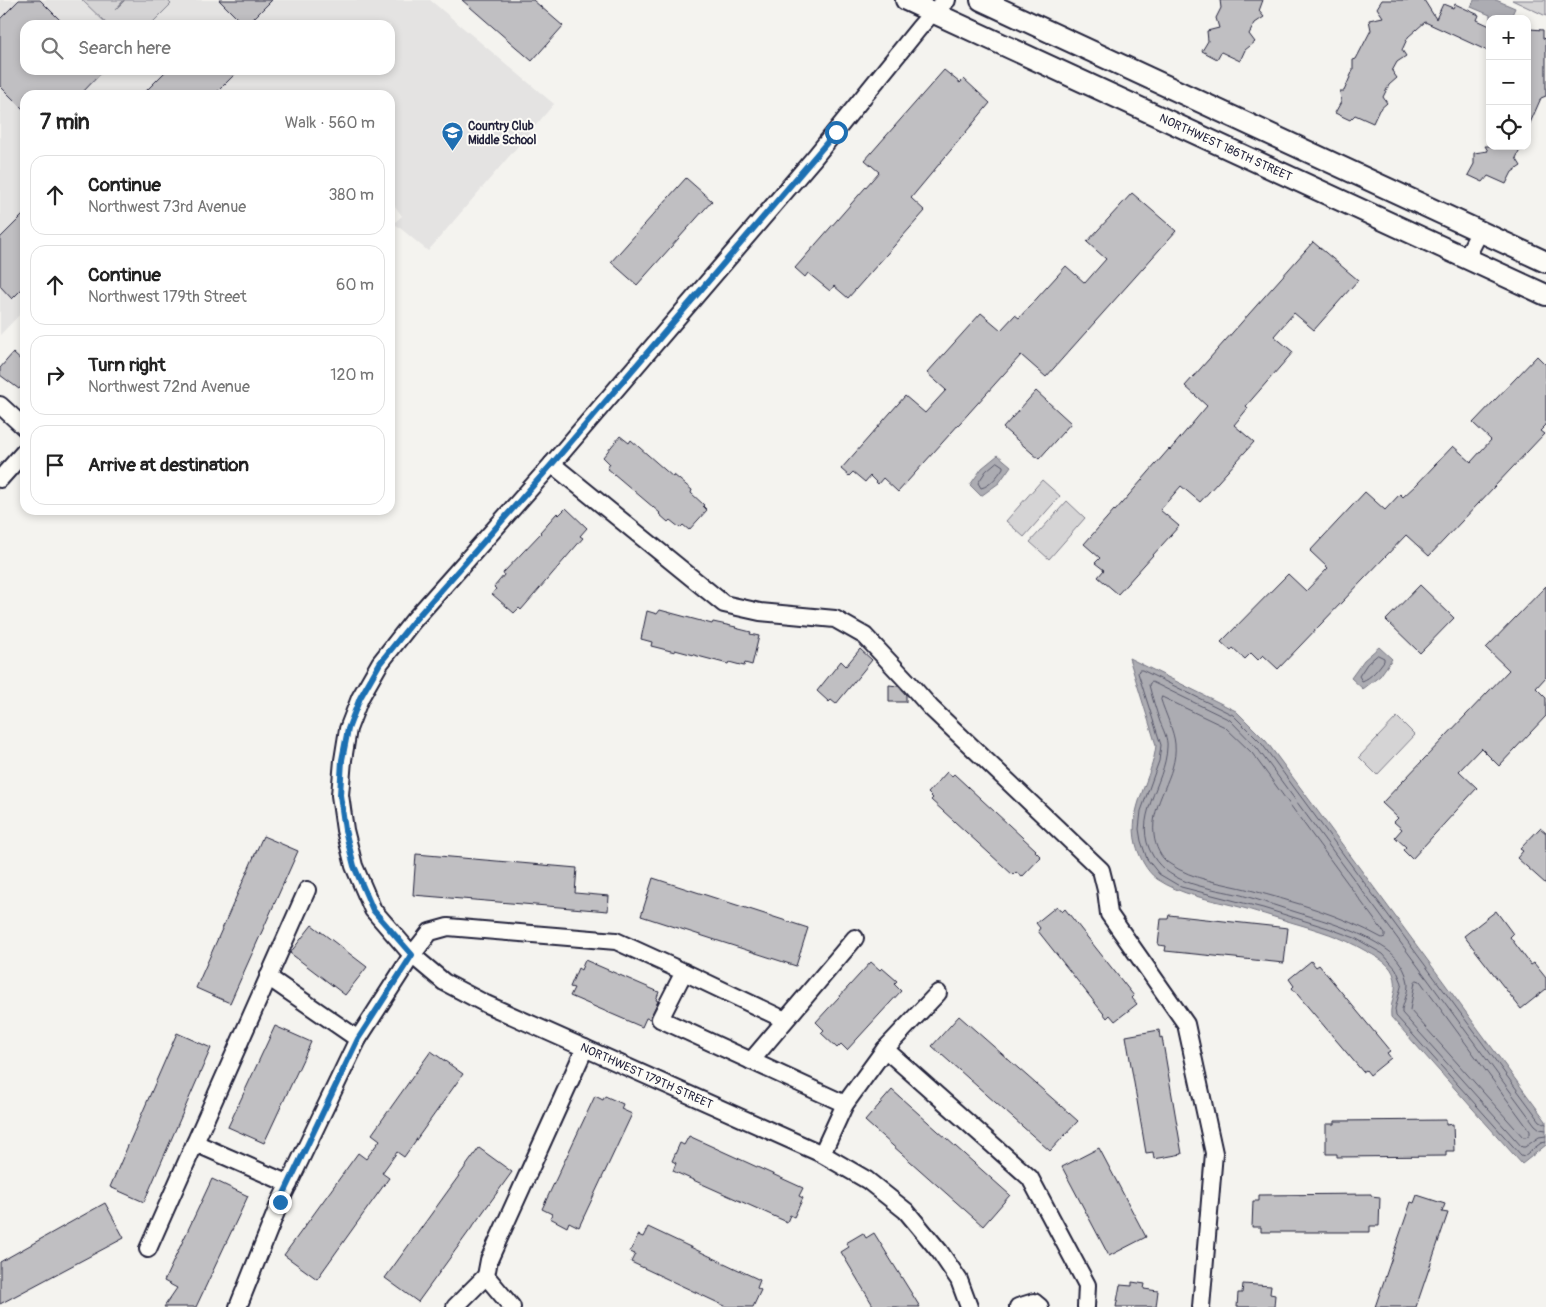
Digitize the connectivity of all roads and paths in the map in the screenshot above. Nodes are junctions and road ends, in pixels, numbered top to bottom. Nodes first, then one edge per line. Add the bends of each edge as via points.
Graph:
1 (906, 0) edge
2 (981, 0) edge
3 (940, 6) edge
4 (1480, 231) junction
5 (1466, 258) junction
6 (1546, 262) edge
7 (1546, 295) edge
8 (0, 406) edge
9 (20, 424) edge
10 (20, 457) edge
11 (552, 464) junction
12 (0, 479) edge
13 (307, 890) dead end
14 (855, 938) dead end
15 (412, 955) junction
16 (684, 972) junction
17 (268, 977) junction
18 (938, 993) dead end
19 (785, 1020) junction
20 (358, 1039) junction
21 (585, 1048) junction
22 (884, 1049) junction
23 (751, 1061) junction
24 (845, 1104) junction
25 (195, 1143) junction
26 (822, 1154) junction
27 (289, 1184) junction
28 (148, 1249) dead end
29 (486, 1276) junction
30 (238, 1307) edge
31 (455, 1307) edge
32 (512, 1307) edge
33 (969, 1307) edge
34 (1018, 1307) edge
35 (1040, 1307) edge
36 (1086, 1307) edge
37 (1201, 1307) edge

1 - 3 main road, NORTHWEST 186TH STREET
2 - 4 main road
3 - 5 main road, NORTHWEST 186TH STREET
3 - 11 street, NORTHWEST 179TH STREET
4 - 5 street
4 - 6 main road
5 - 7 main road, NORTHWEST 186TH STREET
8 - 9 street
10 - 12 street
11 - 15 street, NORTHWEST 179TH STREET via 380,663 360,698 348,729 340,795 354,866 373,910
11 - 37 street via 724,604 760,612 835,619 865,636 931,708 1101,870 1109,914 1186,1024 1214,1153
13 - 17 street
14 - 19 street
15 - 16 street via 430,932 448,927 616,941
15 - 20 street
15 - 21 street, NORTHWEST 179TH STREET via 444,982
16 - 19 street
16 - 23 street via 660,1019
17 - 20 street
17 - 25 street
18 - 22 street
19 - 23 street
20 - 27 street
21 - 26 street, NORTHWEST 179TH STREET
21 - 29 street via 489,1260
22 - 24 street
22 - 36 street via 1030,1178 1087,1285
23 - 24 street
24 - 26 street
25 - 27 street
25 - 28 street
26 - 33 street, NORTHWEST 179TH STREET via 867,1180 906,1211 959,1280
27 - 30 street
29 - 31 street
29 - 32 street
34 - 35 street via 1034,1302

